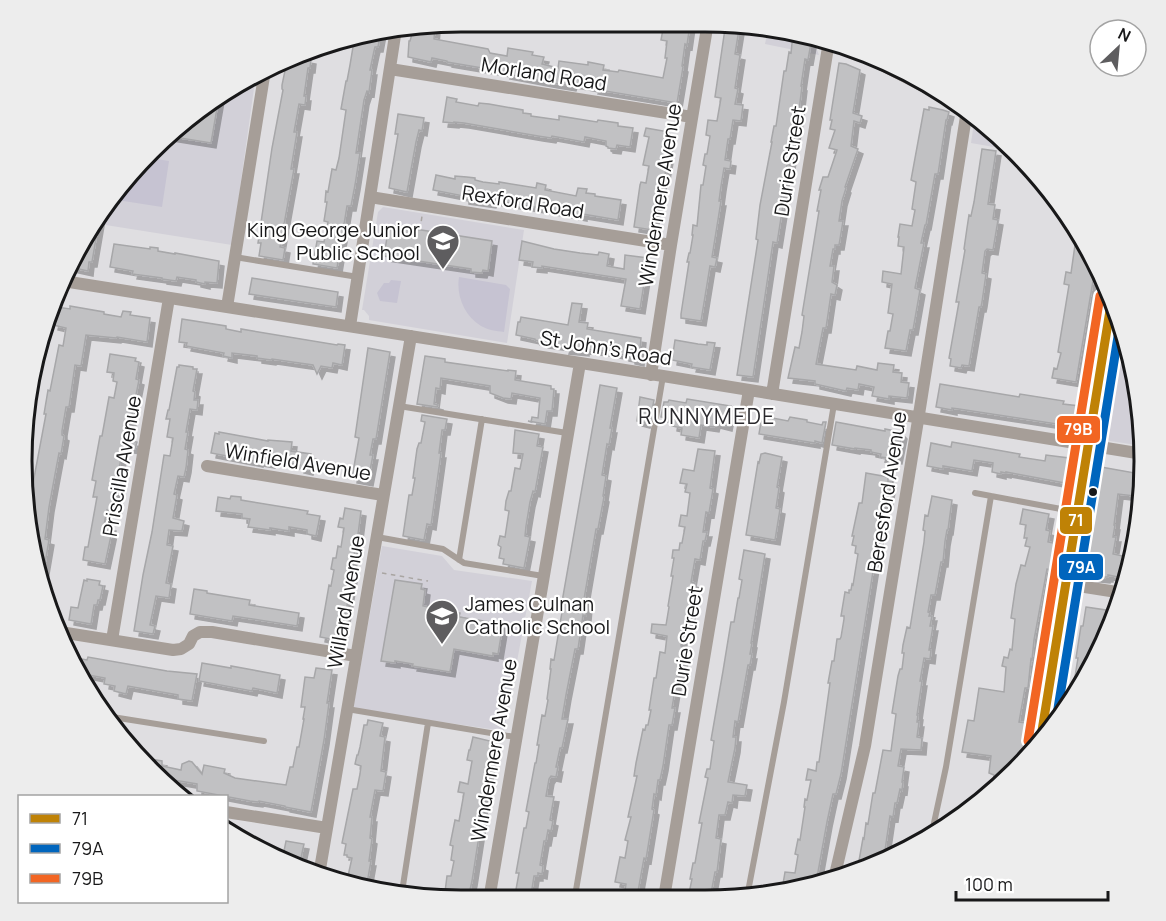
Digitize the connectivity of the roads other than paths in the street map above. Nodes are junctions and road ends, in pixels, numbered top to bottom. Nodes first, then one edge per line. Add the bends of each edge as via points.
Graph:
1 (706, 32) edge
2 (395, 37) edge
3 (828, 49) edge
4 (390, 69) junction
5 (263, 80) edge
6 (692, 117) junction
7 (966, 119) edge
8 (370, 197) junction
9 (671, 245) junction
10 (235, 257) junction
11 (358, 277) junction
12 (71, 282) edge
13 (169, 298) junction
14 (227, 308) junction
15 (1109, 315) edge
16 (350, 326) junction
17 (411, 336) junction
18 (1102, 360) junction
19 (1122, 360) edge
20 (580, 363) junction
21 (657, 375) junction
22 (749, 390) junction
23 (772, 394) junction
24 (834, 404) junction
25 (399, 406) junction
26 (919, 418) junction
27 (482, 419) junction
28 (567, 433) junction
29 (1088, 445) junction
30 (1134, 453) edge
31 (207, 466) dead end
32 (975, 493) dead end
33 (383, 495) junction
34 (991, 496) junction
35 (1077, 512) junction
36 (377, 537) junction
37 (459, 560) junction
38 (543, 576) junction
39 (1066, 584) junction
40 (1114, 592) edge
41 (68, 633) edge
42 (112, 640) junction
43 (356, 656) junction
44 (347, 709) junction
45 (1050, 716) edge
46 (117, 718) edge
47 (428, 723) junction
48 (516, 737) junction
49 (264, 741) dead end
50 (228, 812) edge
51 (933, 824) edge
52 (327, 828) junction
53 (321, 866) edge
54 (836, 869) edge
55 (403, 886) edge
56 (749, 887) edge
57 (491, 890) edge
58 (576, 890) edge
59 (665, 890) edge

1 - 6 street, Windermere Avenue
2 - 4 street
3 - 23 street, Durie Street
4 - 6 street, Morland Road
4 - 8 street
5 - 10 street
6 - 9 street, Windermere Avenue
7 - 26 street, Beresford Avenue
8 - 9 street, Rexford Road
8 - 11 street
9 - 21 street, Windermere Avenue
10 - 11 lane
10 - 14 street
11 - 16 street
12 - 13 street, St John's Road
13 - 14 street, St John's Road
13 - 42 street, Priscilla Avenue
14 - 16 street, St John's Road
15 - 18 street
16 - 17 street, St John's Road
17 - 20 street, St John's Road
17 - 25 street, Willard Avenue
18 - 19 lane
18 - 29 street
20 - 21 street, St John's Road
20 - 28 street, Windermere Avenue
21 - 22 street, St John's Road
21 - 58 lane
22 - 23 street, St John's Road
22 - 59 street, Durie Street
23 - 24 street, St John's Road
24 - 26 street, St John's Road
24 - 56 lane
25 - 27 lane
25 - 33 street, Willard Avenue
26 - 29 street, St John's Road
26 - 54 street, Beresford Avenue via 865,746
27 - 28 lane
27 - 37 lane
28 - 38 street, Windermere Avenue
29 - 30 street, St John's Road
29 - 35 street
31 - 33 street, Winfield Avenue
32 - 34 lane
33 - 36 street, Willard Avenue
34 - 35 lane
34 - 51 lane
35 - 39 street
36 - 37 lane via 443,549
36 - 43 street, Willard Avenue
37 - 38 lane
38 - 48 street, Windermere Avenue
39 - 40 street
39 - 45 street
41 - 42 street
42 - 43 street via 173,650 182,649 200,632 212,632
43 - 44 street, Willard Avenue
44 - 47 lane
44 - 52 street, Willard Avenue
46 - 49 lane
47 - 48 lane
47 - 55 lane
48 - 57 street, Windermere Avenue
50 - 52 street
52 - 53 street, Willard Avenue

